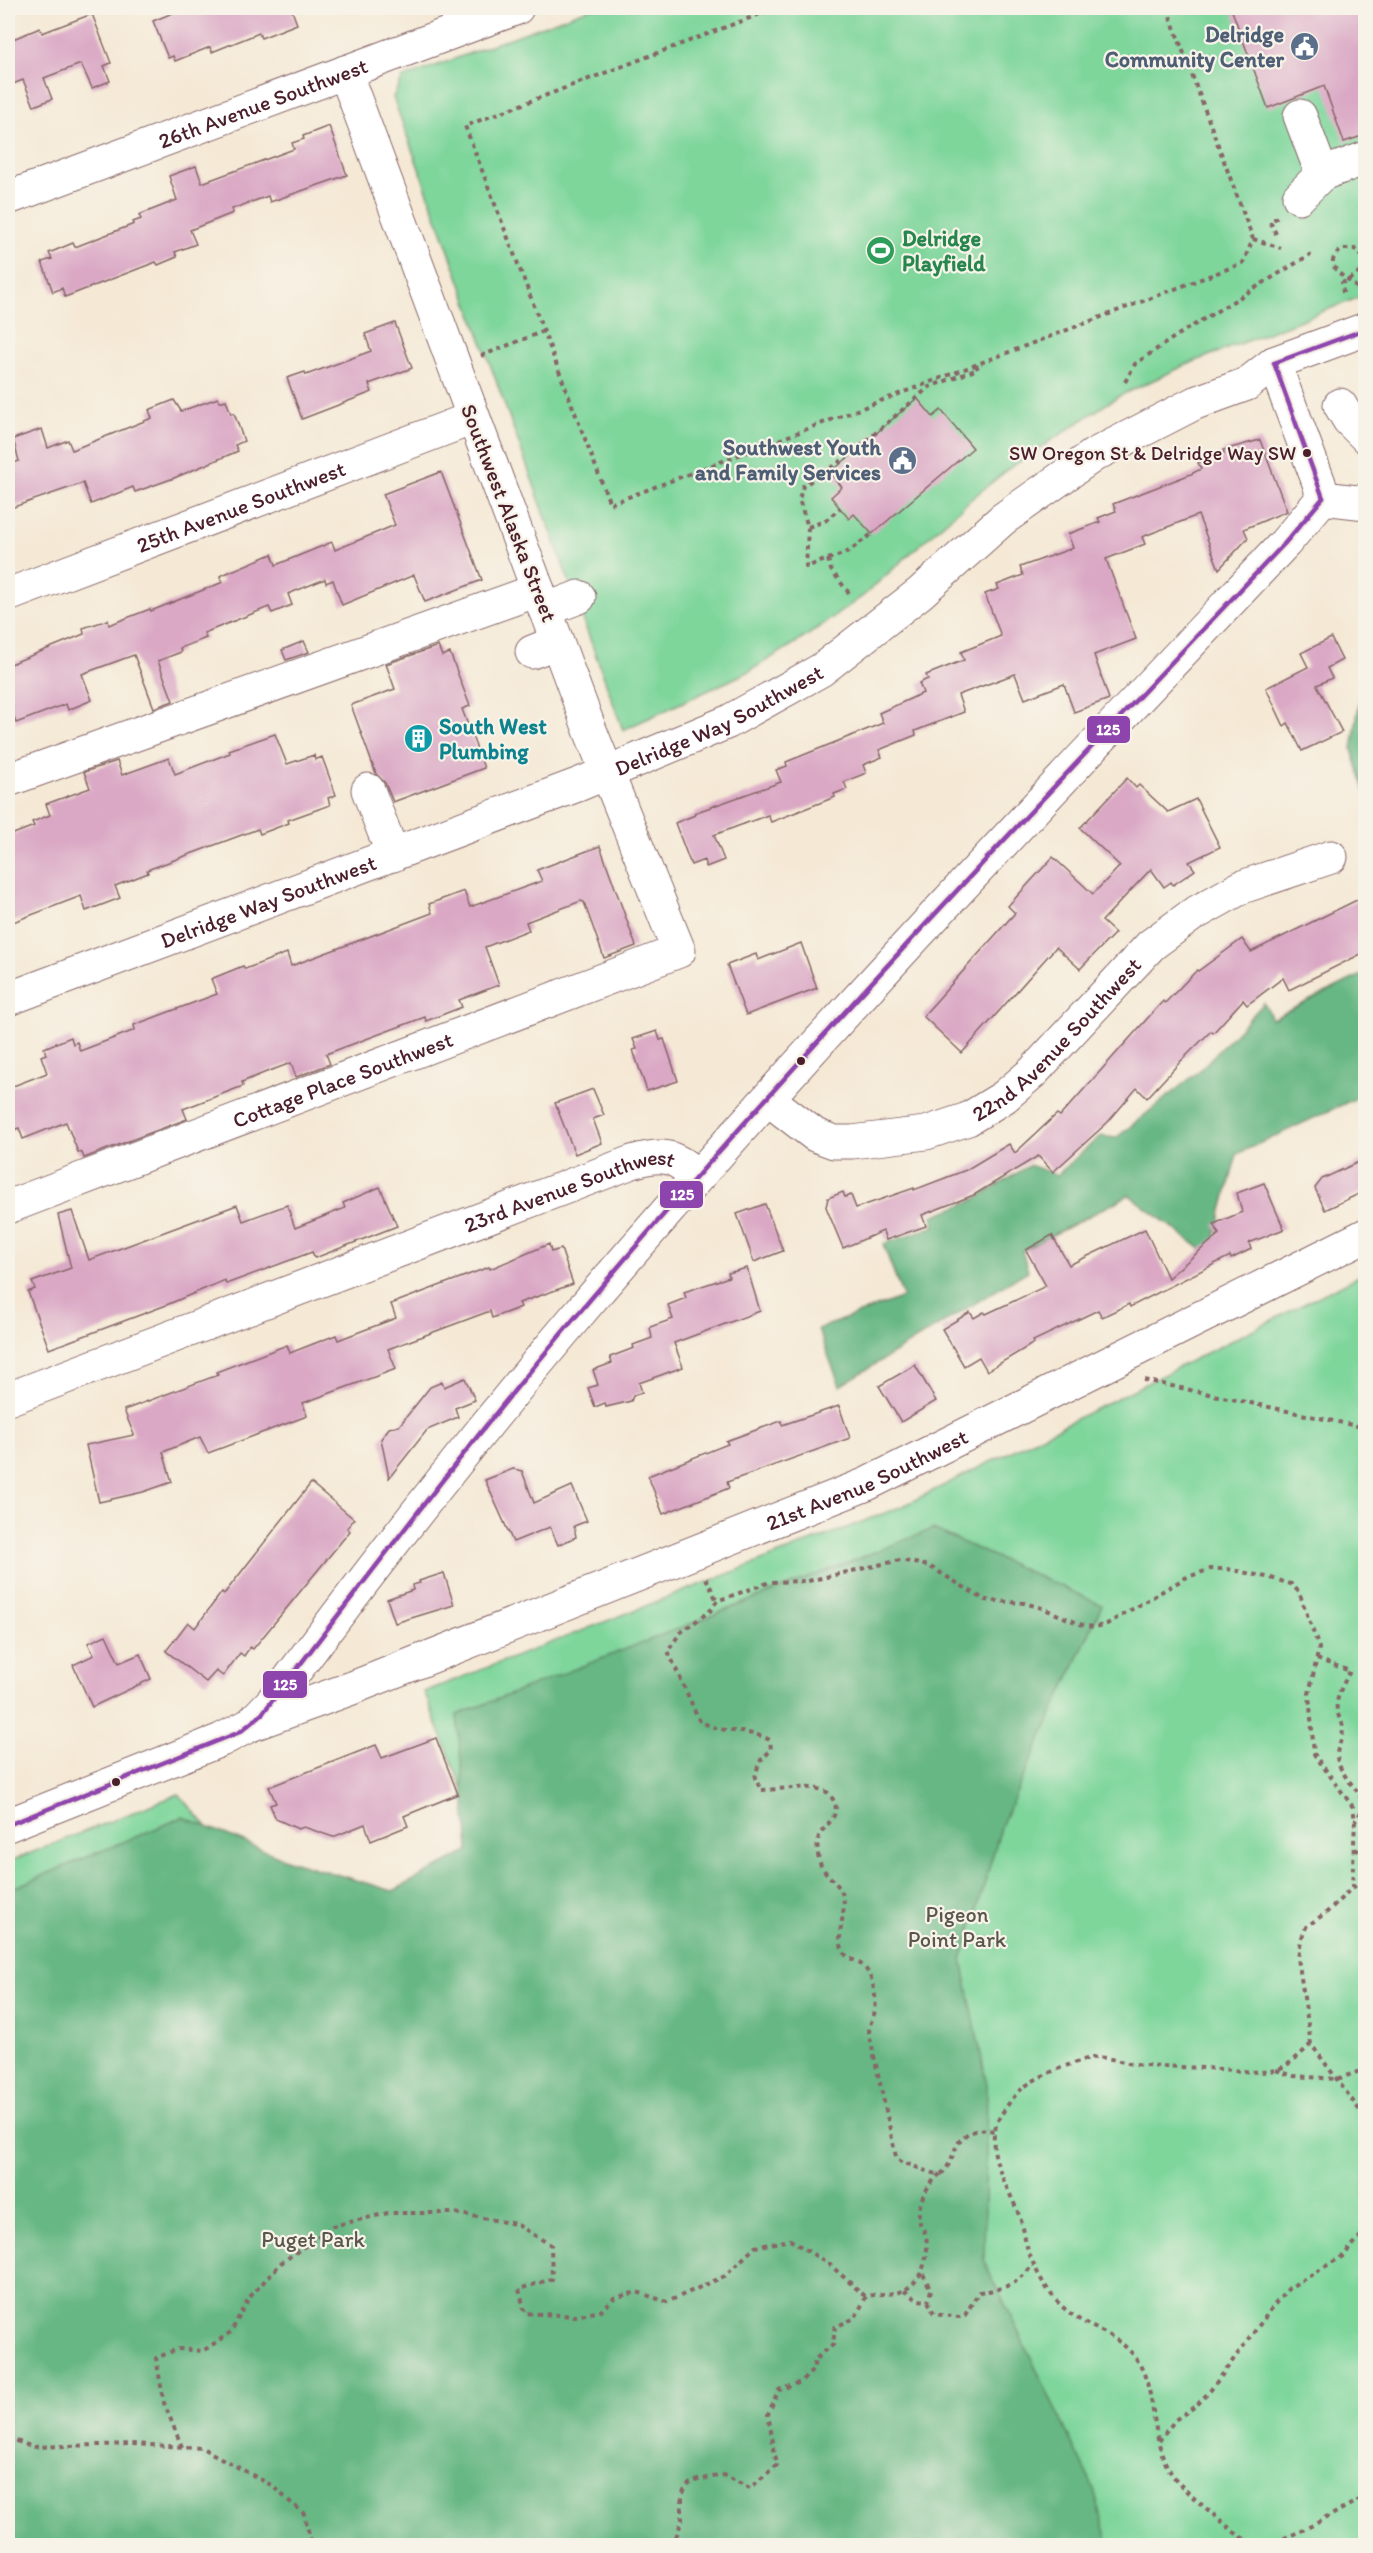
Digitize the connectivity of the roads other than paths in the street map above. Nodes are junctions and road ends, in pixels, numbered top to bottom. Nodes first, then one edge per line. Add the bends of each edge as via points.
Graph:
1 (517, 8) edge
2 (345, 72) junction
3 (1300, 116) dead end
4 (1365, 158) edge
5 (1322, 174) junction
6 (8, 198) edge
7 (1293, 205) road end
8 (1365, 329) edge
9 (1274, 363) junction
10 (1340, 405) dead end
11 (473, 418) junction
12 (1365, 437) edge
13 (1323, 498) junction
14 (1365, 503) edge
15 (8, 595) edge
16 (579, 597) dead end
17 (541, 600) junction
18 (609, 773) junction
19 (8, 780) edge
20 (368, 790) dead end
21 (393, 855) junction
22 (1331, 857) dead end
23 (679, 951) joint
24 (8, 999) edge
25 (768, 1099) junction
26 (698, 1176) junction
27 (8, 1207) edge
28 (1365, 1235) edge
29 (8, 1399) edge
30 (300, 1665) junction
31 (352, 1688) junction
32 (250, 1725) junction
33 (8, 1825) edge

1 - 2 street, 26th Avenue Southwest
2 - 6 street, 26th Avenue Southwest
2 - 11 street, Southwest Alaska Street
3 - 5 street
4 - 5 street
5 - 7 street
8 - 9 street, Delridge Way Southwest
9 - 13 street
9 - 18 street, Delridge Way Southwest via 1246,384 1195,403 1094,455 1003,519 920,593 821,670 728,722
10 - 12 street
11 - 15 street, 25th Avenue Southwest
11 - 17 street, Southwest Alaska Street
13 - 14 street
13 - 25 street, 23rd Avenue Southwest
16 - 17 street
17 - 18 street, Southwest Alaska Street via 545,647
17 - 19 street
18 - 21 street, Delridge Way Southwest
18 - 23 street, Southwest Alaska Street
20 - 21 street
21 - 24 street, Delridge Way Southwest
22 - 25 street, 22nd Avenue Southwest via 1242,887 1192,915 1151,945 1033,1072 1004,1097 968,1119 926,1132 834,1142 815,1135
23 - 27 street, Cottage Place Southwest
25 - 26 street, 23rd Avenue Southwest
26 - 29 street, 23rd Avenue Southwest via 678,1160 647,1157
26 - 30 street via 470,1444
28 - 31 street, 21st Avenue Southwest via 867,1484
30 - 31 street via 324,1682
30 - 32 street
31 - 32 street, 21st Avenue Southwest
32 - 33 street, 21st Avenue Southwest

